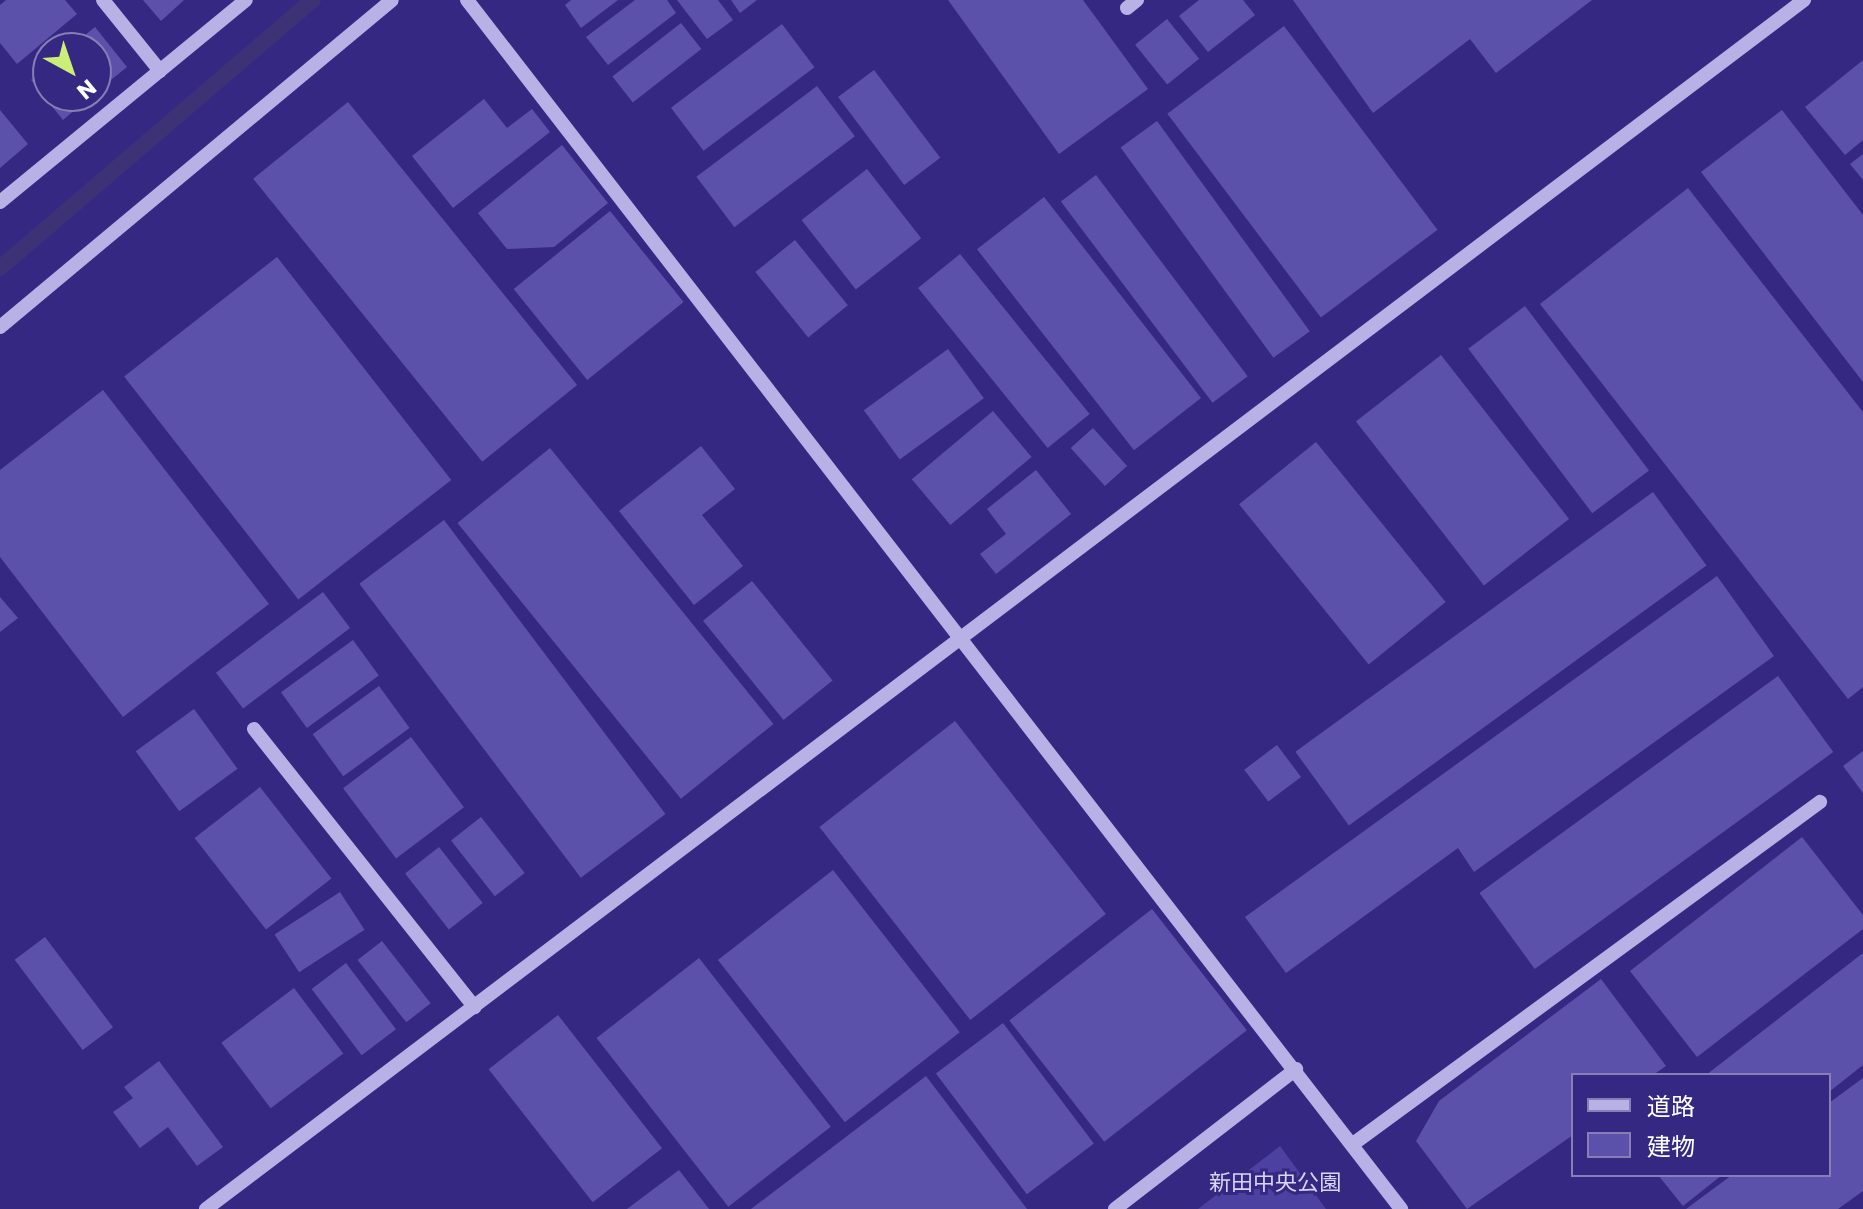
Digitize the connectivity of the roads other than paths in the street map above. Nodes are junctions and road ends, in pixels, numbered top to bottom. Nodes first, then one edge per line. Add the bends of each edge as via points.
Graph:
1 (103, 0) edge
2 (246, 0) edge
3 (392, 0) edge
4 (467, 0) edge
5 (1804, 0) edge
6 (160, 71) junction
7 (0, 202) edge
8 (0, 327) edge
9 (966, 638) junction
10 (254, 729) dead end
11 (1820, 802) dead end
12 (474, 1007) junction
13 (1296, 1069) junction
14 (1353, 1144) junction
15 (206, 1209) edge
16 (1115, 1209) edge
17 (1401, 1209) edge

1 - 6 street
2 - 6 street
3 - 8 street
4 - 9 street
5 - 9 street
6 - 7 street
9 - 12 street
9 - 13 street
10 - 12 street
11 - 14 street
12 - 15 street
13 - 14 street
13 - 16 street
14 - 17 street

